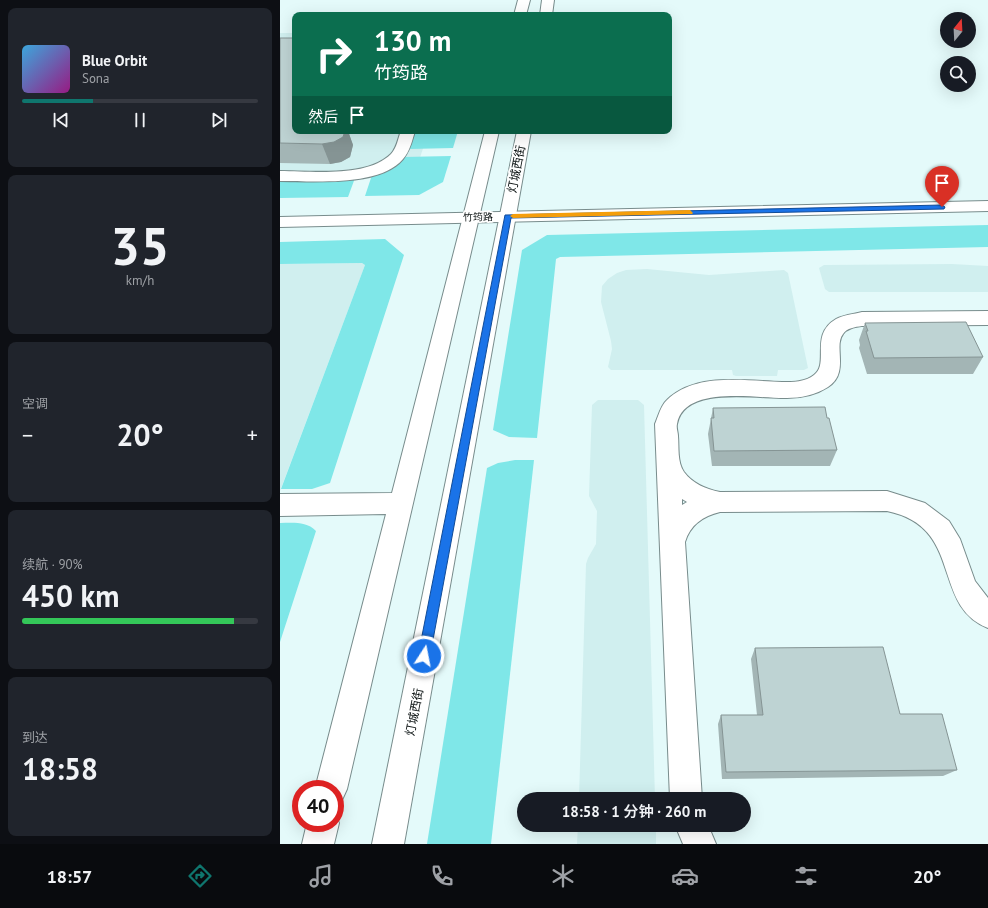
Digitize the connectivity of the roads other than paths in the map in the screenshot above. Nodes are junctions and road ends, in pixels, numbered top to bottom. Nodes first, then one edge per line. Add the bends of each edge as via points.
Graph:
1 (524, 0) edge
2 (548, 0) edge
3 (521, 12) edge
4 (546, 12) edge
5 (407, 134) edge
6 (491, 134) edge
7 (523, 134) edge
8 (280, 176) edge
9 (988, 206) edge
10 (508, 216) junction
11 (471, 217) junction
12 (280, 222) edge
13 (988, 318) edge
14 (668, 462) junction
15 (720, 502) junction
16 (400, 503) junction
17 (280, 505) edge
18 (672, 544) junction
19 (988, 615) edge
20 (333, 780) edge
21 (686, 792) edge
22 (321, 832) edge
23 (687, 832) edge
24 (694, 832) edge
25 (318, 844) edge
26 (388, 844) edge
27 (688, 844) edge
28 (700, 844) edge

1 - 3 street
2 - 4 street
5 - 8 street via 397,157 377,169 355,174
6 - 11 street
7 - 10 street, 灯城西街
9 - 10 street, 竹筠路
10 - 11 street, 竹筠路
10 - 26 street, 灯城西街
11 - 12 street, 竹筠路
11 - 16 street
13 - 14 street via 862,319 841,324 830,338 830,369 827,376 815,385 796,389 701,390 685,395 672,408 666,424
14 - 15 street via 672,474 682,487 708,500
14 - 18 street
15 - 18 street via 701,506 685,516
15 - 19 street via 887,501 912,507 940,528 950,547 961,580 970,596
16 - 17 street
16 - 20 street
18 - 21 street
22 - 25 street
23 - 27 street
24 - 28 street

